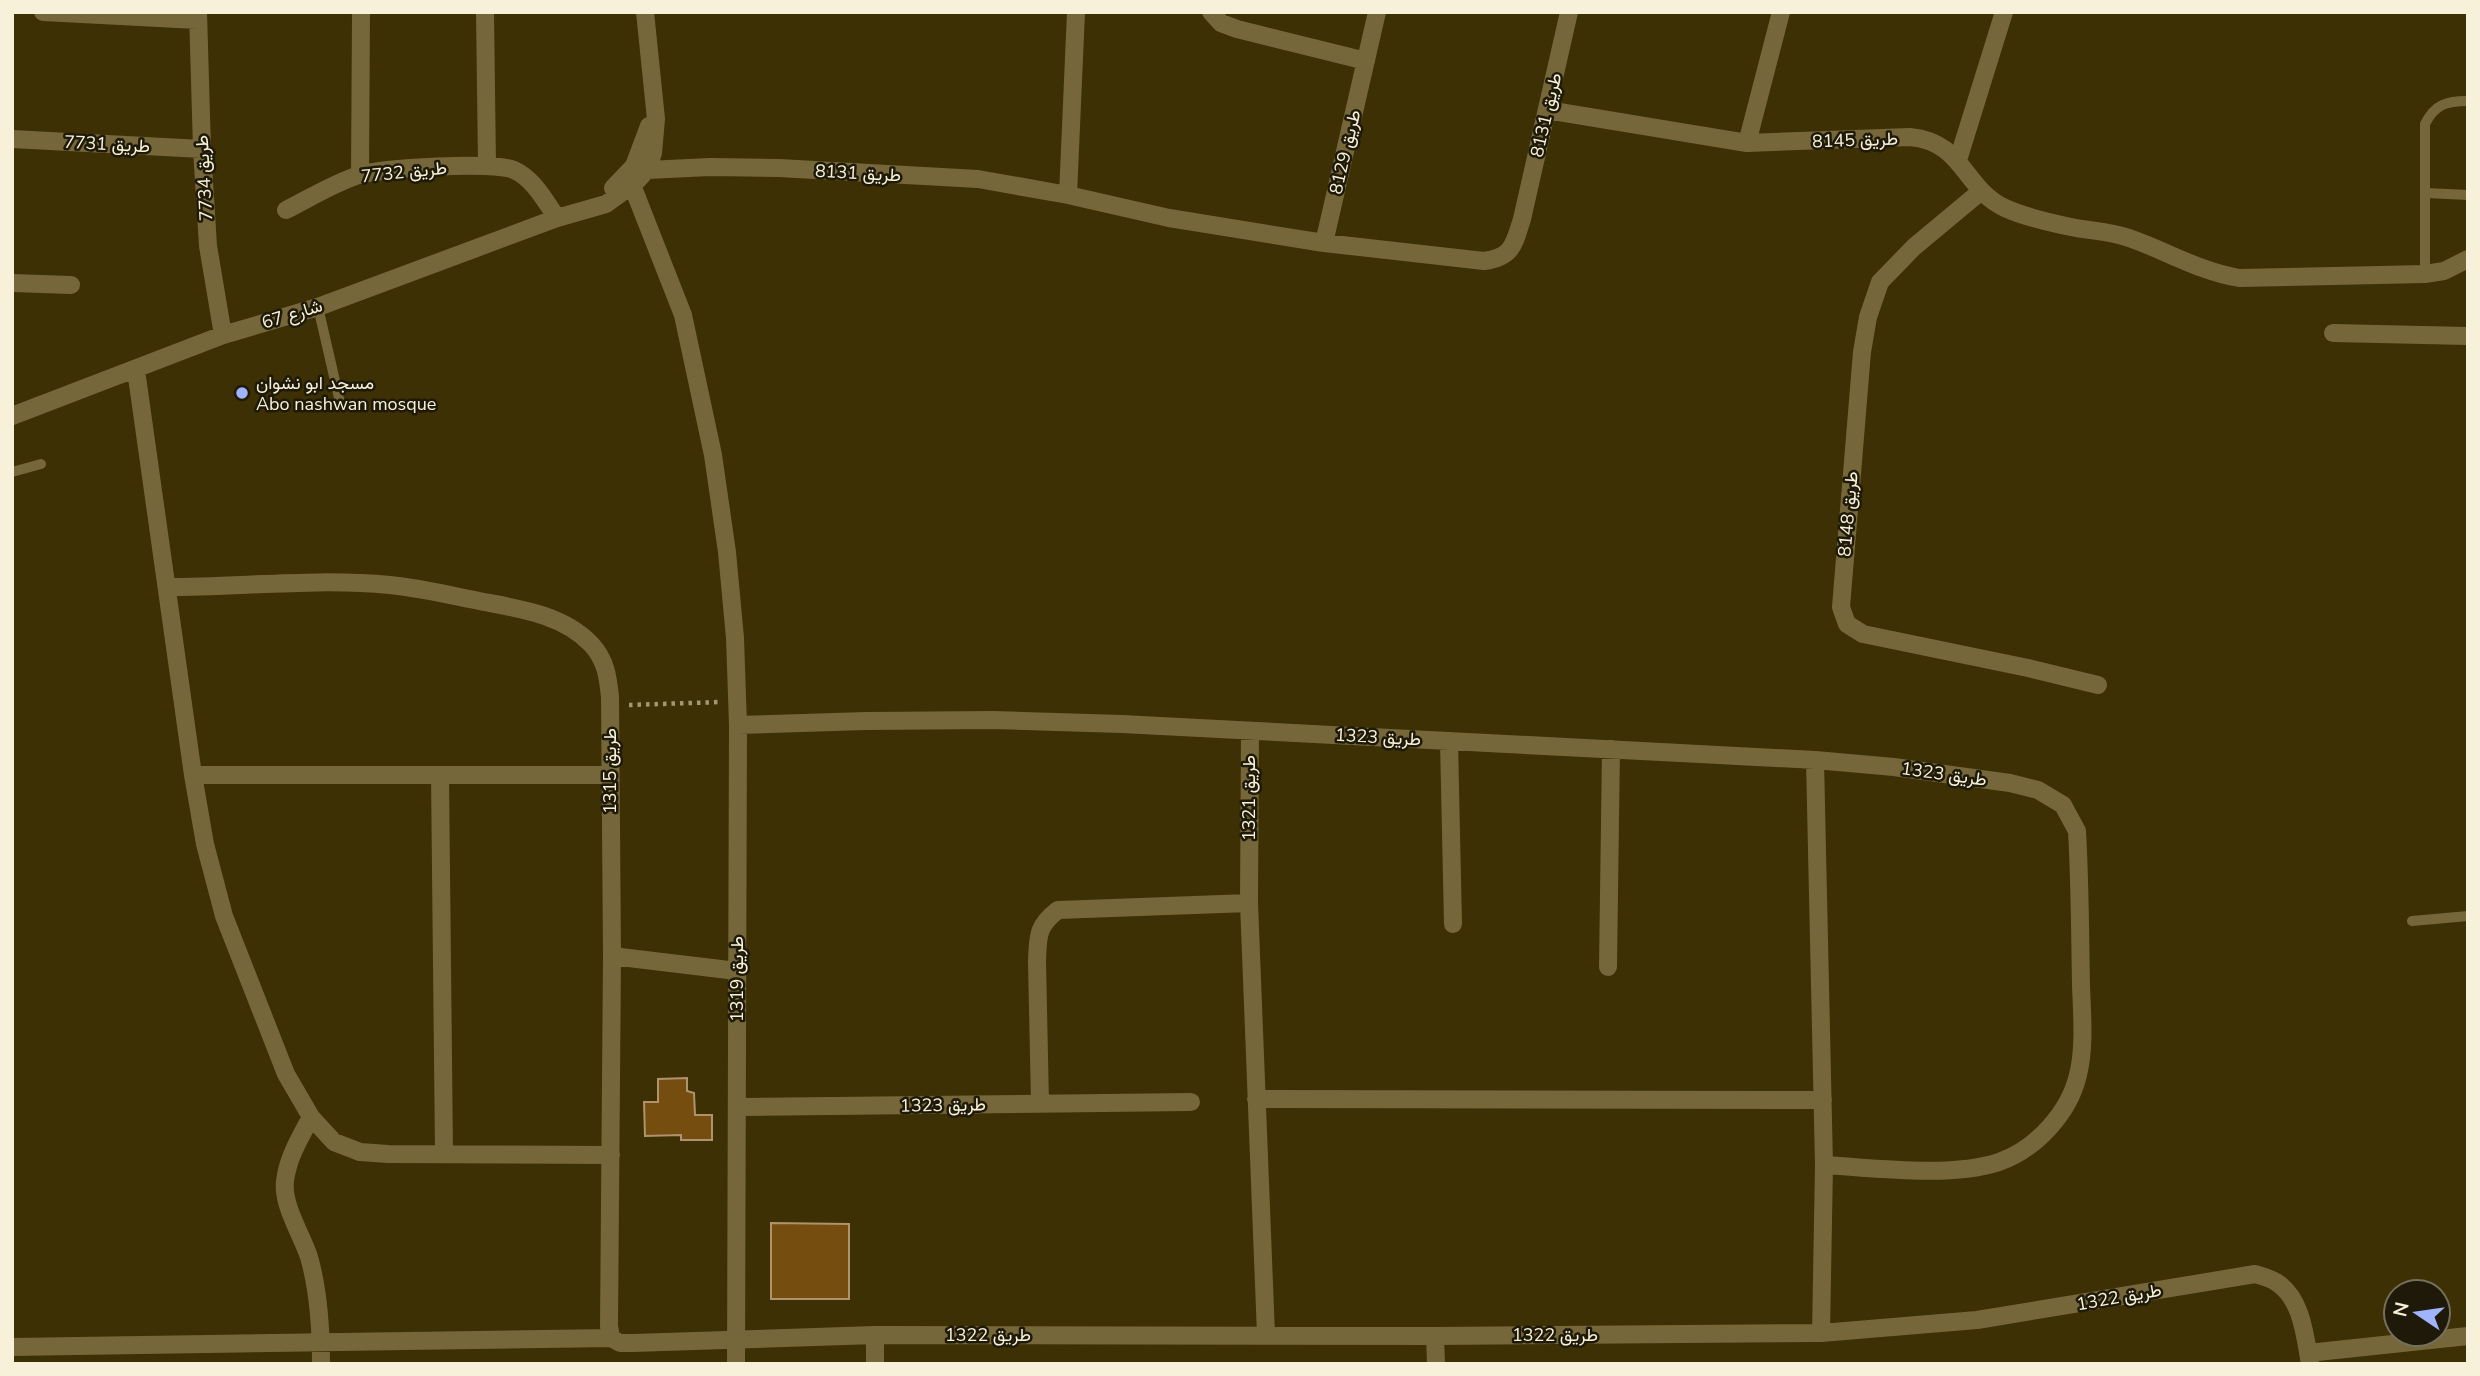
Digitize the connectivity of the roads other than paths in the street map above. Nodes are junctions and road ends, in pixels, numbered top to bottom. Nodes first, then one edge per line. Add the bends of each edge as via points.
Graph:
1 (43, 12) edge
2 (361, 12) edge
3 (485, 12) edge
4 (645, 12) edge
5 (1076, 12) edge
6 (1211, 12) edge
7 (1377, 12) edge
8 (1569, 12) edge
9 (1781, 12) edge
10 (2004, 12) edge
11 (120, 14) edge
12 (198, 16) edge
13 (1366, 61) junction
14 (2468, 101) edge
15 (653, 102) junction
16 (1547, 110) junction
17 (12, 139) edge
18 (1747, 144) junction
19 (202, 149) junction
20 (1958, 160) junction
21 (486, 165) junction
22 (647, 170) junction
23 (360, 175) junction
24 (632, 185) junction
25 (1980, 192) junction
26 (2426, 193) junction
27 (1068, 195) junction
28 (2468, 195) edge
29 (286, 210) dead end
30 (564, 216) junction
31 (1324, 243) junction
32 (2468, 259) edge
33 (2425, 274) junction
34 (12, 283) edge
35 (71, 285) dead end
36 (318, 307) junction
37 (2333, 333) dead end
38 (223, 335) junction
39 (2468, 336) edge
40 (136, 370) junction
41 (340, 398) dead end
42 (12, 416) edge
43 (41, 464) dead end
44 (12, 472) edge
45 (167, 587) junction
46 (2098, 685) dead end
47 (738, 725) junction
48 (1250, 731) junction
49 (1449, 741) junction
50 (1611, 749) junction
51 (1815, 760) junction
52 (193, 775) junction
53 (440, 775) junction
54 (610, 775) junction
55 (1249, 904) junction
56 (2468, 916) edge
57 (2413, 921) dead end
58 (1453, 924) dead end
59 (612, 956) junction
60 (1608, 967) dead end
61 (737, 971) junction
62 (1256, 1099) junction
63 (1823, 1100) junction
64 (1191, 1102) dead end
65 (1040, 1103) junction
66 (737, 1107) junction
67 (311, 1117) junction
68 (444, 1153) junction
69 (611, 1155) junction
70 (1824, 1165) junction
71 (1821, 1333) junction
72 (875, 1335) junction
73 (1266, 1335) junction
74 (1436, 1336) junction
75 (2468, 1336) edge
76 (611, 1338) junction
77 (736, 1341) junction
78 (321, 1344) junction
79 (12, 1347) edge
80 (2309, 1359) edge
81 (321, 1364) edge
82 (736, 1364) edge
83 (875, 1364) edge
84 (1436, 1364) edge

1 - 11 street, طريق 7734
2 - 23 street
3 - 21 street
4 - 15 street
5 - 27 street
6 - 13 street via 1221,23 1237,29
7 - 13 street, طريق 8129
8 - 16 street, طريق 8131
9 - 18 street
10 - 20 street
11 - 12 street, طريق 7734
12 - 19 street, طريق 7734
13 - 31 street, طريق 8129
14 - 26 lane via 2442,103 2431,111 2425,124
15 - 22 street via 656,136
15 - 30 street, شارع 67 via 634,166 607,193
16 - 18 street, طريق 8145
16 - 31 street, طريق 8131 via 1521,219 1505,256 1484,261
17 - 19 street, طريق 7731
18 - 20 street, طريق 8145 via 1924,139
19 - 38 street, طريق 7734 via 208,246
20 - 25 street
21 - 23 street, طريق 7732
21 - 30 street, طريق 7732 via 514,170 527,178
22 - 24 street, شارع 67
22 - 27 street, طريق 8131 via 779,168 951,178
23 - 29 street, طريق 7732
24 - 30 street, شارع 67 via 606,204
24 - 47 street, طريق 1319 via 683,315 713,455 735,638
25 - 33 street via 2005,208 2072,228 2128,237 2214,274 2264,279
25 - 46 street, طريق 8148 via 1880,282 1868,317 1840,607 1847,624 1863,634
26 - 28 lane
26 - 33 lane
27 - 31 street, طريق 8131 via 1169,218
30 - 36 street, شارع 67
32 - 33 street
34 - 35 street
36 - 38 street, شارع 67
36 - 41 lane
37 - 39 street
38 - 40 street, شارع 67
40 - 42 street, شارع 67
40 - 45 street
43 - 44 lane
45 - 52 street
45 - 54 street, طريق 1315 via 391,585 543,615 591,644 607,668
47 - 48 street, طريق 1321 via 994,720
47 - 61 street, طريق 1319
48 - 49 street, طريق 1323
48 - 55 street, طريق 1321
49 - 50 street, طريق 1323
49 - 58 street
50 - 51 street, طريق 1323
50 - 60 street
51 - 63 street
51 - 70 street, طريق 1323 via 1894,767 2038,790 2063,805 2077,831 2079,860 2082,1035 2078,1075 2062,1112 2035,1142 1999,1162 1933,1169
52 - 53 street
52 - 67 street via 224,916 286,1074
53 - 54 street
53 - 68 street
54 - 59 street, طريق 1315
55 - 62 street, طريق 1321
55 - 65 street via 1058,910 1045,920 1037,961
56 - 57 lane
59 - 61 street
59 - 69 street, طريق 1315
61 - 66 street, طريق 1319
62 - 63 street
62 - 73 street, طريق 1321
63 - 70 street
64 - 65 street, طريق 1323
65 - 66 street, طريق 1323
66 - 77 street, طريق 1319
67 - 68 street via 334,1142 360,1152
67 - 78 street via 291,1152 285,1184 317,1293
68 - 69 street
69 - 76 street, طريق 1315
70 - 71 street
71 - 74 street, طريق 1322
71 - 80 street, طريق 1322 via 1976,1320 2255,1274 2275,1281 2291,1295
72 - 73 street, طريق 1322
72 - 77 street, طريق 1322
72 - 83 street
73 - 74 street, طريق 1322
74 - 84 street
75 - 80 street
76 - 77 street, طريق 1322 via 620,1343
76 - 78 street, طريق 1322
77 - 82 street, طريق 1319
78 - 79 street, طريق 1322
78 - 81 street

